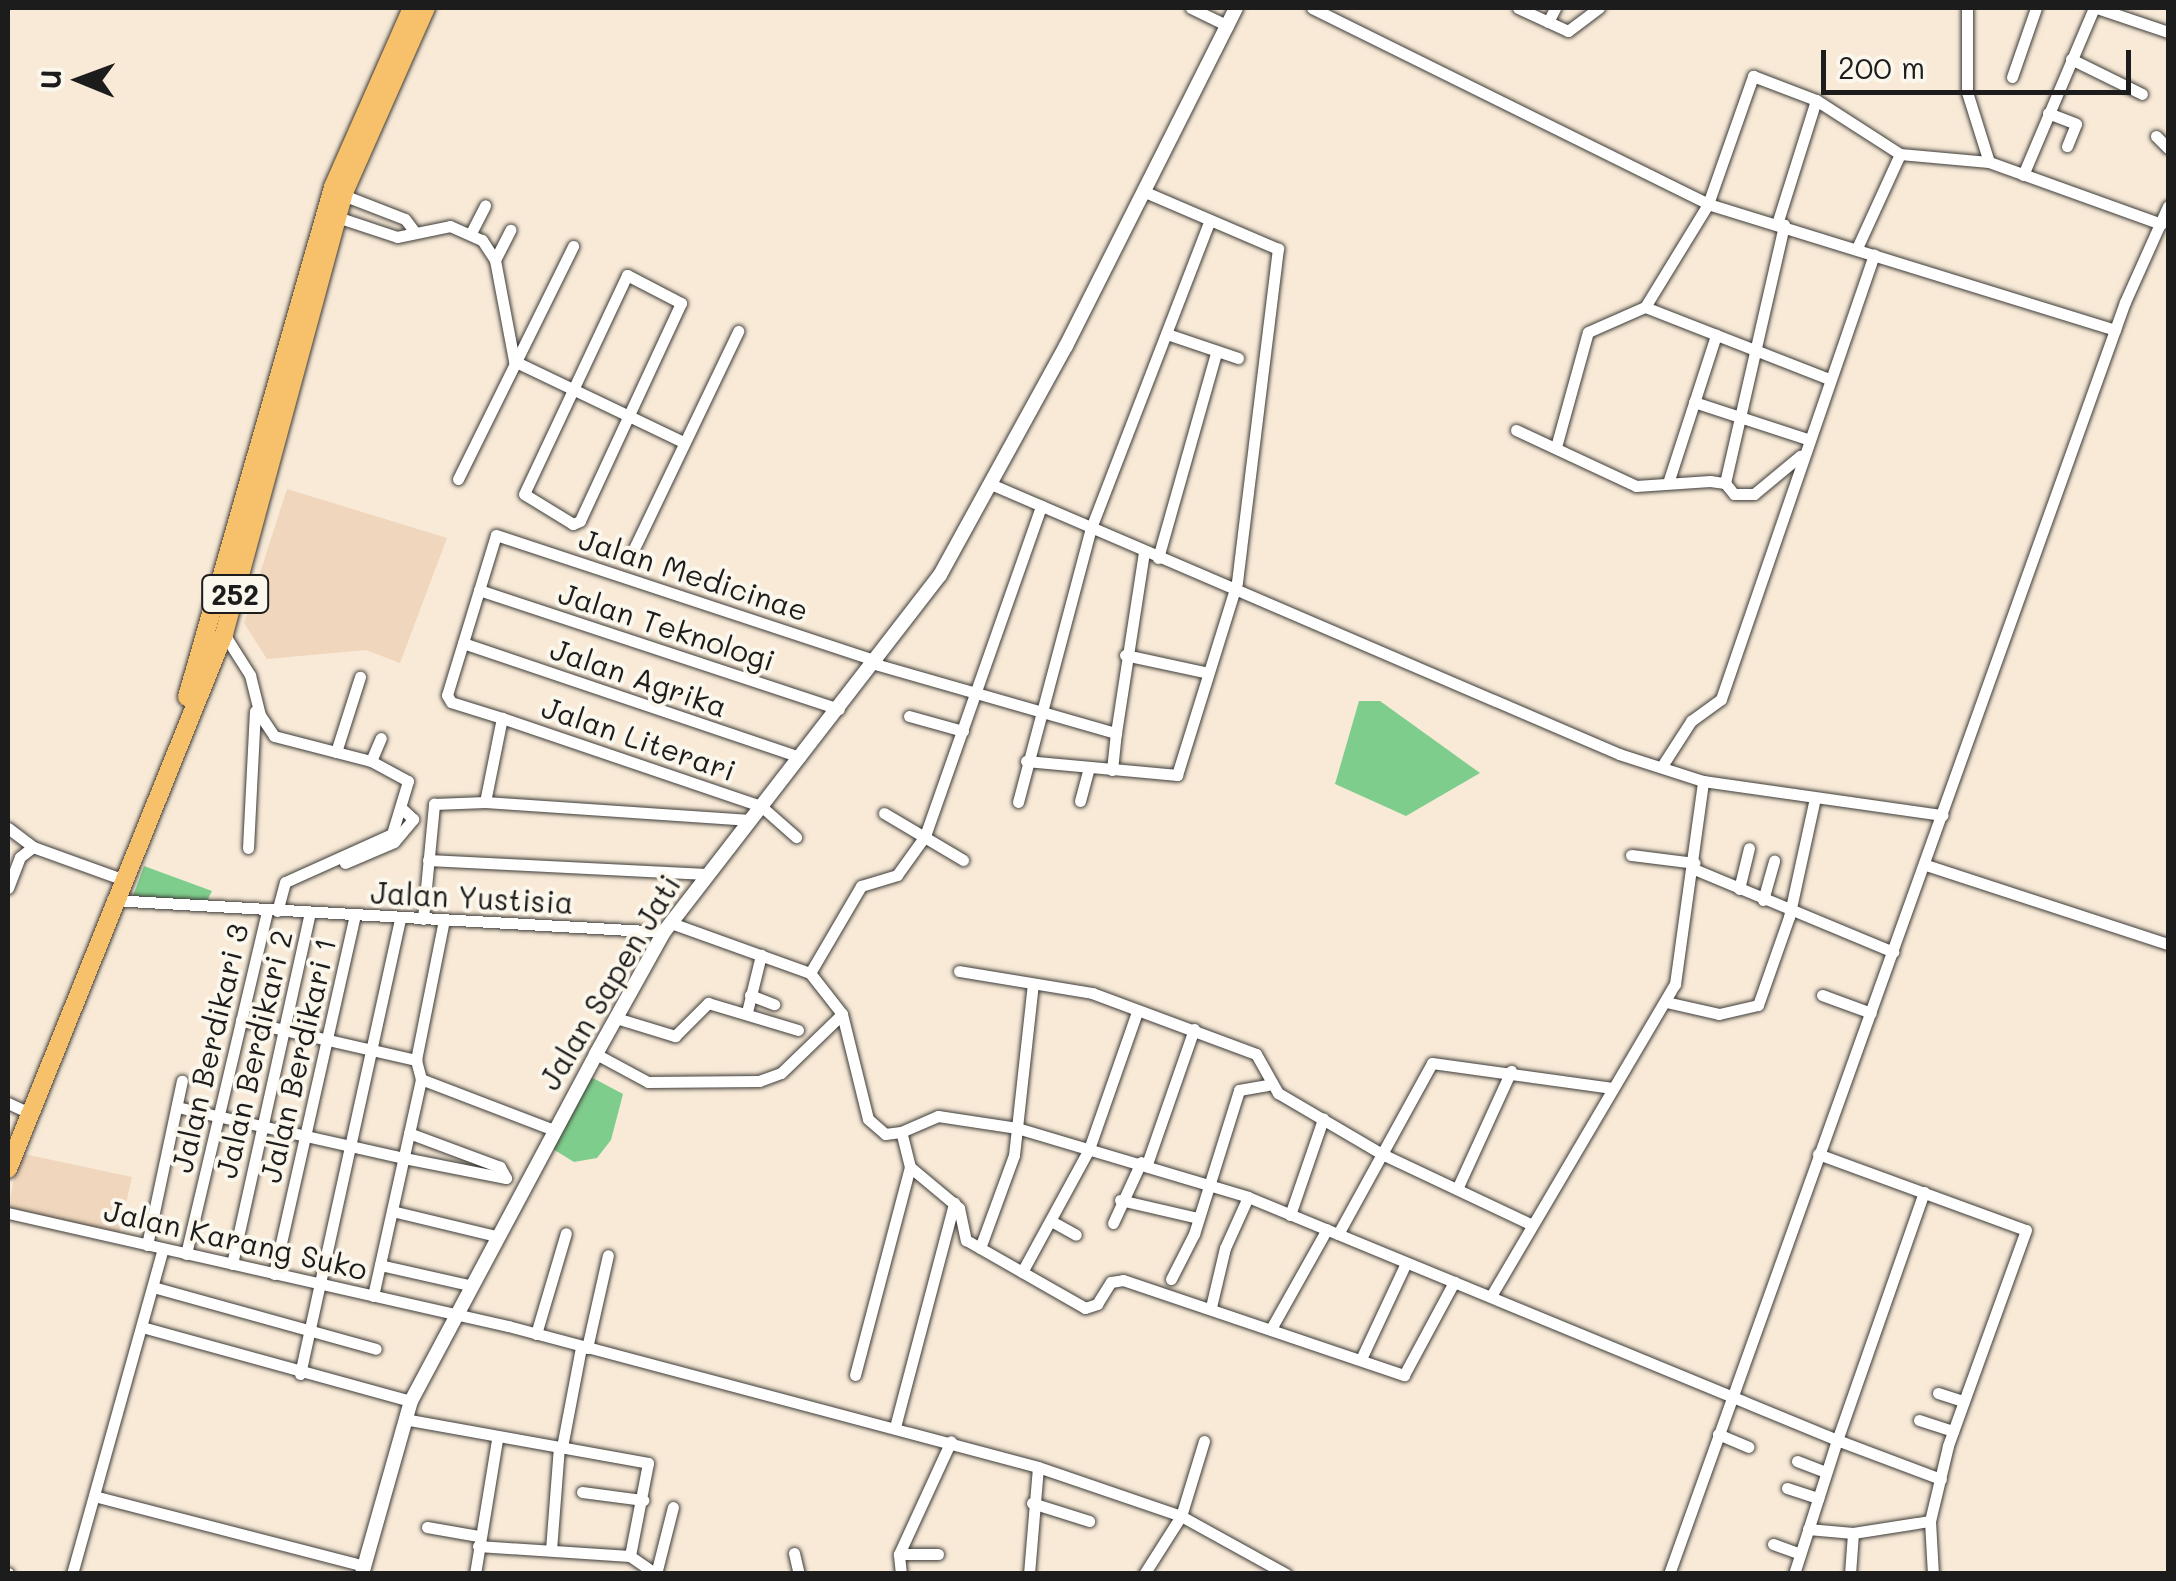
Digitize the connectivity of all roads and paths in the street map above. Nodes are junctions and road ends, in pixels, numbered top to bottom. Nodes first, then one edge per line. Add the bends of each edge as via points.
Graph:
1 (412, 8) edge
2 (426, 8) edge
3 (1191, 8) edge
4 (1236, 8) edge
5 (1312, 8) edge
6 (1518, 8) edge
7 (1555, 8) edge
8 (1599, 8) edge
9 (1967, 8) edge
10 (2036, 8) edge
11 (2095, 8) edge
12 (1548, 22) junction
13 (1228, 26) junction
14 (2167, 28) edge
15 (2072, 59) junction
16 (2012, 76) dead end
17 (2142, 94) dead end
18 (1816, 100) junction
19 (2048, 112) junction
20 (2156, 136) dead end
21 (2066, 146) dead end
22 (2168, 148) edge
23 (1900, 154) junction
24 (1988, 162) junction
25 (2022, 175) junction
26 (1143, 191) junction
27 (343, 195) junction
28 (1708, 204) junction
29 (485, 205) dead end
30 (2168, 206) edge
31 (336, 216) junction
32 (1210, 220) junction
33 (2161, 224) junction
34 (1780, 225) junction
35 (510, 230) dead end
36 (414, 231) junction
37 (471, 233) junction
38 (573, 246) dead end
39 (1857, 248) junction
40 (1874, 256) junction
41 (495, 260) junction
42 (1645, 307) junction
43 (2115, 330) junction
44 (738, 331) dead end
45 (1166, 334) junction
46 (1716, 335) junction
47 (1757, 348) junction
48 (1216, 352) junction
49 (1238, 358) dead end
50 (514, 361) junction
51 (1828, 379) junction
52 (574, 390) junction
53 (1694, 402) junction
54 (628, 416) junction
55 (1736, 416) junction
56 (1516, 430) dead end
57 (1807, 440) junction
58 (683, 442) junction
59 (1556, 447) junction
60 (1802, 455) junction
61 (458, 479) dead end
62 (1725, 482) junction
63 (1668, 483) junction
64 (993, 485) junction
65 (1041, 506) junction
66 (1091, 528) junction
67 (1144, 552) junction
68 (1158, 558) junction
69 (629, 559) dead end
70 (479, 590) junction
71 (1234, 590) junction
72 (224, 634) junction
73 (462, 644) junction
74 (1125, 655) junction
75 (876, 662) junction
76 (1208, 673) junction
77 (360, 677) dead end
78 (976, 693) junction
79 (256, 696) junction
80 (839, 710) junction
81 (1037, 711) junction
82 (909, 716) dead end
83 (502, 718) junction
84 (962, 731) junction
85 (1116, 733) junction
86 (381, 738) dead end
87 (336, 752) junction
88 (800, 758) junction
89 (371, 762) junction
90 (1026, 762) junction
91 (1662, 766) junction
92 (1089, 768) junction
93 (1112, 770) junction
94 (1703, 781) junction
95 (1815, 798) junction
96 (1080, 801) dead end
97 (486, 802) junction
98 (1018, 802) dead end
99 (761, 806) junction
100 (884, 813) dead end
101 (1943, 815) junction
102 (750, 820) junction
103 (8, 828) edge
104 (925, 836) junction
105 (796, 838) dead end
106 (33, 847) junction
107 (248, 848) dead end
108 (1749, 848) dead end
109 (1630, 855) dead end
110 (428, 860) junction
111 (963, 860) dead end
112 (1774, 860) dead end
113 (1695, 866) junction
114 (1926, 866) junction
115 (707, 874) junction
116 (122, 879) junction
117 (8, 888) edge
118 (1739, 889) junction
119 (113, 900) junction
120 (1763, 900) junction
121 (278, 911) junction
122 (1790, 912) junction
123 (310, 913) junction
124 (355, 915) junction
125 (400, 918) junction
126 (423, 919) junction
127 (444, 920) junction
128 (667, 928) junction
129 (2168, 944) edge
130 (1893, 952) junction
131 (760, 955) junction
132 (960, 971) dead end
133 (810, 973) junction
134 (1033, 984) junction
135 (750, 996) junction
136 (1822, 996) dead end
137 (1666, 1002) junction
138 (774, 1004) dead end
139 (747, 1012) junction
140 (1136, 1012) junction
141 (1871, 1013) junction
142 (842, 1014) junction
143 (616, 1018) junction
144 (241, 1020) junction
145 (1194, 1029) junction
146 (284, 1030) junction
147 (798, 1030) dead end
148 (327, 1040) junction
149 (370, 1050) junction
150 (596, 1054) junction
151 (416, 1060) junction
152 (1511, 1071) junction
153 (421, 1079) junction
154 (182, 1082) dead end
155 (1268, 1085) junction
156 (1612, 1088) junction
157 (14, 1106) edge
158 (177, 1108) junction
159 (218, 1117) junction
160 (1323, 1119) junction
161 (262, 1127) junction
162 (1018, 1128) junction
163 (554, 1130) junction
164 (901, 1132) junction
165 (409, 1133) junction
166 (305, 1137) junction
167 (8, 1142) edge
168 (348, 1148) junction
169 (1089, 1149) junction
170 (1382, 1154) junction
171 (1818, 1154) junction
172 (404, 1158) junction
173 (1144, 1163) junction
174 (910, 1167) junction
175 (8, 1169) edge
176 (1209, 1183) junction
177 (1457, 1189) junction
178 (1924, 1192) junction
179 (1248, 1197) junction
180 (1120, 1200) junction
181 (954, 1203) junction
182 (392, 1212) junction
183 (8, 1213) edge
184 (1290, 1215) junction
185 (1198, 1218) junction
186 (1054, 1222) junction
187 (1113, 1223) dead end
188 (1530, 1224) junction
189 (566, 1232) dead end
190 (1332, 1232) junction
191 (1076, 1234) dead end
192 (496, 1236) junction
193 (147, 1245) junction
194 (980, 1248) junction
195 (163, 1249) junction
196 (186, 1254) junction
197 (608, 1255) dead end
198 (1406, 1263) junction
199 (232, 1264) junction
200 (380, 1265) junction
201 (1022, 1272) junction
202 (274, 1274) junction
203 (1172, 1279) dead end
204 (1454, 1282) junction
205 (320, 1284) junction
206 (469, 1285) junction
207 (153, 1287) junction
208 (373, 1296) junction
209 (1491, 1296) junction
210 (1211, 1307) junction
211 (454, 1314) junction
212 (142, 1327) junction
213 (1272, 1327) junction
214 (312, 1332) junction
215 (536, 1334) junction
216 (584, 1347) junction
217 (376, 1350) dead end
218 (1361, 1358) junction
219 (300, 1374) junction
220 (855, 1375) dead end
221 (1938, 1393) dead end
222 (1734, 1394) junction
223 (411, 1401) junction
224 (1963, 1401) junction
225 (404, 1419) junction
226 (1919, 1420) dead end
227 (895, 1426) junction
228 (1953, 1431) junction
229 (1718, 1434) junction
230 (497, 1439) junction
231 (1837, 1440) junction
232 (950, 1441) junction
233 (1204, 1442) dead end
234 (561, 1447) junction
235 (1748, 1447) dead end
236 (1797, 1461) dead end
237 (1038, 1467) junction
238 (1826, 1472) junction
239 (1941, 1480) junction
240 (1787, 1488) dead end
241 (582, 1492) dead end
242 (94, 1496) junction
243 (1818, 1498) junction
244 (642, 1500) junction
245 (1032, 1502) junction
246 (673, 1507) dead end
247 (1181, 1516) junction
248 (1089, 1521) dead end
249 (1930, 1521) junction
250 (426, 1528) dead end
251 (1808, 1529) junction
252 (1853, 1533) junction
253 (478, 1541) junction
254 (1773, 1544) dead end
255 (551, 1550) junction
256 (794, 1553) dead end
257 (899, 1554) junction
258 (938, 1554) dead end
259 (1800, 1554) junction
260 (630, 1556) junction
261 (364, 1570) edge
262 (72, 1574) edge
263 (474, 1574) edge
264 (656, 1574) edge
265 (798, 1574) edge
266 (901, 1574) edge
267 (1029, 1574) edge
268 (1144, 1574) edge
269 (1286, 1574) edge
270 (1668, 1574) edge
271 (1794, 1574) edge
272 (1850, 1574) edge
273 (1933, 1574) edge

1 - 116 main road, 252 via 332,188 214,622
2 - 27 main road, 252
3 - 13 street
4 - 13 street, Jalan Sapen Jati
5 - 28 street
6 - 12 street
7 - 12 street
8 - 12 street via 1572,30
9 - 24 street via 1968,92
10 - 16 street
11 - 14 street
11 - 15 street
13 - 26 street, Jalan Sapen Jati
15 - 17 street
15 - 19 street
18 - 23 street
18 - 28 street via 1752,76
18 - 34 street
19 - 21 street via 2076,124
19 - 25 street
20 - 22 street
23 - 24 street
23 - 39 street
24 - 25 street
25 - 33 street
26 - 32 street
26 - 64 street, Jalan Sapen Jati
27 - 31 main road, 252
27 - 36 street via 401,218
28 - 34 street
28 - 42 street
29 - 37 street
30 - 33 street
31 - 36 street via 394,235
31 - 72 main road, 252
32 - 45 street
32 - 71 street via 1278,249
33 - 43 street
34 - 39 street
34 - 47 street
35 - 41 street
36 - 37 street via 450,226
37 - 41 street
38 - 50 street
39 - 40 street
40 - 43 street
40 - 51 street
41 - 50 street
42 - 46 street
42 - 59 street via 1588,332
43 - 101 street
44 - 58 street
45 - 48 street via 1193,338
45 - 66 street
46 - 47 street
46 - 53 street
47 - 51 street
47 - 55 street
48 - 49 street
48 - 68 street
50 - 52 street
50 - 61 street
51 - 57 street
52 - 54 street
52 - 54 street via 524,497 573,524
52 - 54 street via 626,275 681,303
53 - 55 street
53 - 63 street
54 - 58 street
55 - 57 street
55 - 62 street
56 - 59 street
57 - 60 street
58 - 69 street
59 - 63 street via 1618,482
60 - 62 street via 1754,494 1734,494
60 - 91 street via 1721,699 1691,721
62 - 63 street
64 - 65 street
64 - 75 street, Jalan Sapen Jati via 940,576
65 - 66 street
65 - 78 street
66 - 67 street
66 - 81 street
67 - 68 street
67 - 74 street
68 - 71 street
70 - 73 street
70 - 75 street, Jalan Medicinae via 496,535
70 - 80 street, Jalan Teknologi
71 - 76 street
71 - 91 street via 1563,734
72 - 79 street
72 - 116 main road, 252
73 - 83 street, Jalan Literari via 448,690 451,702
73 - 88 street, Jalan Agrika
74 - 76 street
74 - 85 street
75 - 78 street, Jalan Medicinae
75 - 80 street, Jalan Sapen Jati
76 - 93 street via 1176,775
77 - 87 street
78 - 81 street, Jalan Medicinae
78 - 84 street
79 - 87 street via 274,736
79 - 107 street
80 - 88 street, Jalan Sapen Jati
81 - 85 street, Jalan Medicinae
81 - 90 street
82 - 84 street
83 - 97 street
83 - 99 street, Jalan Literari
84 - 104 street
85 - 93 street
86 - 89 street
87 - 89 street
88 - 99 street, Jalan Sapen Jati
89 - 121 street via 408,780 406,810 387,838 285,882
90 - 92 street
90 - 98 street
91 - 94 street
92 - 93 street
92 - 96 street
94 - 95 street
94 - 113 street
95 - 101 street
95 - 122 street
97 - 102 street
97 - 110 street via 435,801
99 - 102 street, Jalan Sapen Jati
99 - 105 street
100 - 104 street
101 - 114 street
102 - 115 street, Jalan Sapen Jati
103 - 106 street
104 - 111 street
104 - 133 street via 898,875 861,886
106 - 116 street
106 - 117 street via 20,857
108 - 118 street
109 - 113 street
110 - 115 street
110 - 126 street
112 - 120 street
113 - 118 street
113 - 137 street via 1678,974
114 - 129 street
114 - 130 street
115 - 128 street, Jalan Sapen Jati
116 - 119 main road, 252
118 - 120 street
119 - 121 street, Jalan Yustisia
119 - 157 main road, 252
119 - 175 main road, 252
120 - 122 street
121 - 123 street, Jalan Yustisia
121 - 144 street, Jalan Berdikari 3
122 - 130 street
122 - 137 street via 1753,1010 1707,1013
123 - 124 street, Jalan Yustisia
123 - 146 street, Jalan Berdikari 2
124 - 125 street, Jalan Yustisia
124 - 148 street, Jalan Berdikari 1
125 - 126 street, Jalan Yustisia
125 - 149 street
126 - 127 street, Jalan Yustisia
127 - 128 street, Jalan Yustisia
127 - 151 street
128 - 131 street, Jalan Yustisia
128 - 143 street, Jalan Sapen Jati
130 - 141 street
131 - 133 street, Jalan Yustisia
131 - 135 street
132 - 134 street
133 - 142 street
134 - 140 street via 1092,992
134 - 162 street
135 - 138 street
135 - 139 street
136 - 141 street
137 - 156 street
139 - 143 street via 704,1003 672,1037
139 - 147 street
140 - 145 street
140 - 169 street
141 - 171 street
142 - 150 street via 781,1073 759,1081 648,1082
142 - 164 street via 873,1126 885,1134
143 - 150 street, Jalan Sapen Jati
144 - 146 street
144 - 159 street, Jalan Berdikari 3
145 - 155 street via 1256,1054
145 - 173 street
146 - 148 street
146 - 161 street, Jalan Berdikari 2
148 - 149 street
148 - 166 street, Jalan Berdikari 1
149 - 151 street
149 - 168 street
150 - 163 street, Jalan Sapen Jati
151 - 153 street
152 - 156 street
152 - 170 street via 1432,1064
152 - 177 street
153 - 163 street
153 - 165 street
154 - 158 street
155 - 160 street
155 - 176 street via 1240,1090
156 - 188 street
157 - 167 main road, 252
158 - 159 street
158 - 193 street
159 - 161 street
159 - 196 street, Jalan Berdikari 3
160 - 170 street
160 - 184 street
161 - 166 street
161 - 199 street, Jalan Berdikari 2
162 - 164 street via 938,1116
162 - 169 street
162 - 194 street via 1009,1178
163 - 192 street, Jalan Sapen Jati
164 - 174 street
165 - 172 street
165 - 172 street via 500,1167 506,1178
166 - 168 street
166 - 202 street, Jalan Berdikari 1
168 - 172 street
168 - 205 street
169 - 173 street
169 - 186 street
170 - 177 street
170 - 190 street
171 - 178 street
171 - 222 street
172 - 182 street
173 - 176 street
173 - 180 street
174 - 181 street
174 - 220 street
176 - 179 street
176 - 185 street
177 - 188 street
178 - 224 street via 2026,1230
178 - 231 street
179 - 184 street
179 - 210 street via 1225,1248
180 - 185 street
180 - 187 street
181 - 194 street via 964,1237
181 - 227 street
182 - 192 street
182 - 200 street
183 - 193 street, Jalan Karang Suko
184 - 190 street
185 - 203 street
186 - 191 street
186 - 201 street
188 - 209 street
189 - 215 street
190 - 198 street
190 - 213 street
192 - 206 street, Jalan Sapen Jati
193 - 195 street, Jalan Karang Suko
194 - 201 street
195 - 196 street, Jalan Karang Suko
195 - 207 street
196 - 199 street, Jalan Karang Suko
197 - 216 street
198 - 204 street
198 - 218 street
199 - 202 street, Jalan Karang Suko
200 - 206 street
200 - 208 street
201 - 210 street via 1086,1308 1119,1280
202 - 205 street, Jalan Karang Suko
204 - 209 street
204 - 218 street via 1408,1374
205 - 208 street, Jalan Karang Suko
205 - 214 street
206 - 211 street, Jalan Sapen Jati
207 - 212 street
207 - 214 street
208 - 211 street, Jalan Karang Suko
209 - 222 street
210 - 213 street
211 - 215 street, Jalan Karang Suko
211 - 223 street, Jalan Sapen Jati
212 - 219 street
212 - 242 street
213 - 218 street
214 - 217 street
214 - 219 street
215 - 216 street, Jalan Karang Suko
216 - 227 street, Jalan Karang Suko
216 - 234 street
219 - 223 street
221 - 224 street
222 - 229 street
222 - 231 street
223 - 225 street, Jalan Sapen Jati
224 - 228 street
225 - 230 street
225 - 261 street, Jalan Sapen Jati
226 - 228 street
227 - 232 street, Jalan Karang Suko
228 - 239 street
229 - 235 street
229 - 270 street
230 - 234 street
230 - 253 street
231 - 238 street
231 - 239 street
232 - 237 street, Jalan Karang Suko
232 - 257 street
233 - 247 street
234 - 244 street via 648,1464
234 - 255 street
236 - 238 street
237 - 245 street
237 - 247 street, Jalan Karang Suko
238 - 243 street
239 - 249 street
240 - 243 street
241 - 244 street
242 - 261 street
242 - 262 street
243 - 251 street
244 - 260 street
245 - 248 street
245 - 267 street
246 - 264 street
247 - 268 street
247 - 269 street, Jalan Karang Suko
249 - 252 street
249 - 273 street
250 - 253 street
251 - 252 street
251 - 259 street
252 - 272 street
253 - 255 street
253 - 263 street
254 - 259 street
255 - 260 street
256 - 265 street
257 - 258 street
257 - 266 street
259 - 271 street
260 - 264 street

